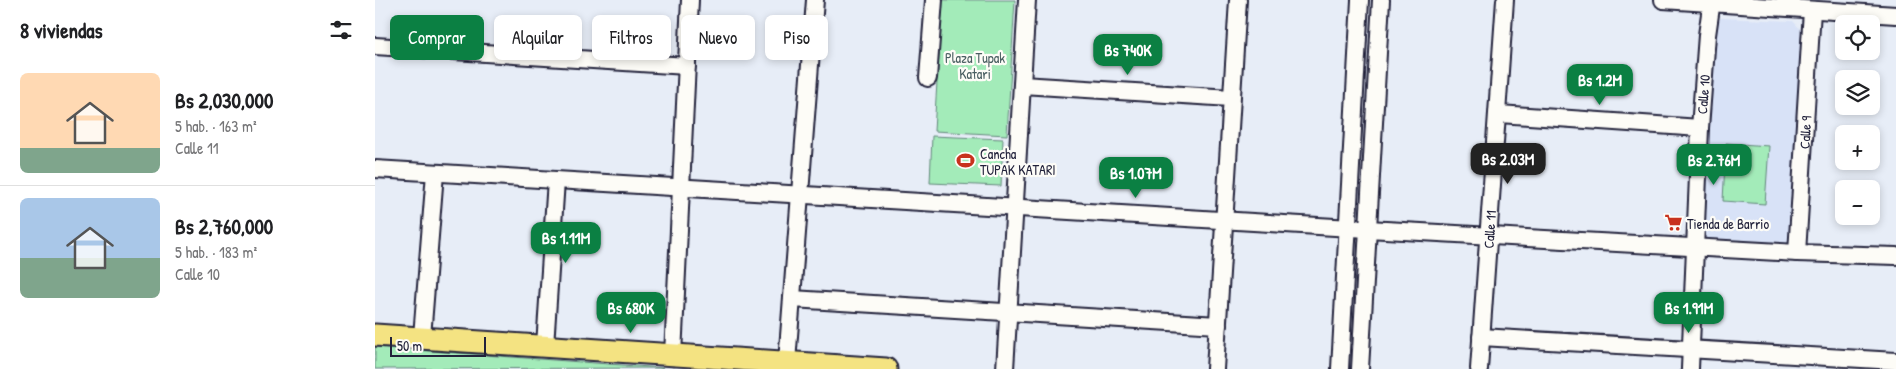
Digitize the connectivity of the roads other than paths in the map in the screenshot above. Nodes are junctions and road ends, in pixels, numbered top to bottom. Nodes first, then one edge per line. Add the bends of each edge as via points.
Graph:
1 (690, 0) edge
2 (815, 0) edge
3 (934, 0) edge
4 (1027, 0) edge
5 (1238, 0) edge
6 (1360, 0) edge
7 (1381, 0) edge
8 (1505, 0) edge
9 (1663, 0) edge
10 (1712, 2) edge
11 (1812, 10) junction
12 (1896, 15) edge
13 (375, 46) edge
14 (687, 66) junction
15 (928, 78) dead end
16 (1022, 85) junction
17 (1231, 98) junction
18 (1499, 114) junction
19 (1700, 128) junction
20 (375, 169) edge
21 (435, 173) junction
22 (556, 180) junction
23 (680, 188) junction
24 (800, 195) junction
25 (1015, 207) junction
26 (1224, 220) junction
27 (1346, 228) junction
28 (1368, 229) junction
29 (1487, 235) junction
30 (1696, 247) junction
31 (1797, 253) junction
32 (1896, 256) edge
33 (792, 299) junction
34 (1008, 314) junction
35 (1217, 325) junction
36 (375, 334) edge
37 (422, 337) junction
38 (1481, 337) junction
39 (545, 346) junction
40 (1691, 350) junction
41 (1896, 361) edge
42 (670, 362) edge
43 (788, 366) edge
44 (886, 369) edge
45 (1005, 369) edge
46 (1215, 369) edge
47 (1340, 369) edge
48 (1360, 369) edge
49 (1479, 369) edge
50 (1690, 369) edge

1 - 14 street
2 - 24 street
3 - 15 street
4 - 16 street
5 - 17 street
6 - 27 street
7 - 28 street
8 - 18 street, Calle 11
9 - 10 street
10 - 11 street
10 - 19 street, Calle 10
11 - 12 street
11 - 31 street, Calle 9
13 - 14 street
14 - 23 street
16 - 17 street
16 - 25 street
17 - 26 street
18 - 19 street
18 - 29 street, Calle 11
19 - 30 street, Calle 10
20 - 21 street
21 - 22 street
21 - 37 street
22 - 23 street
22 - 39 street
23 - 24 street
23 - 42 street
24 - 25 street
24 - 33 street
25 - 26 street
25 - 34 street
26 - 27 street
26 - 35 street
27 - 28 street
27 - 47 street
28 - 29 street
28 - 48 street
29 - 30 street
29 - 38 street, Calle 11
30 - 31 street
30 - 40 street, Calle 10
31 - 32 street
33 - 34 street
33 - 43 street
34 - 35 street
34 - 45 street
35 - 46 street
36 - 37 main road
37 - 39 main road
38 - 40 street
38 - 49 street, Calle 11
39 - 42 main road
40 - 41 street
40 - 50 street, Calle 10
42 - 43 main road
43 - 44 main road

